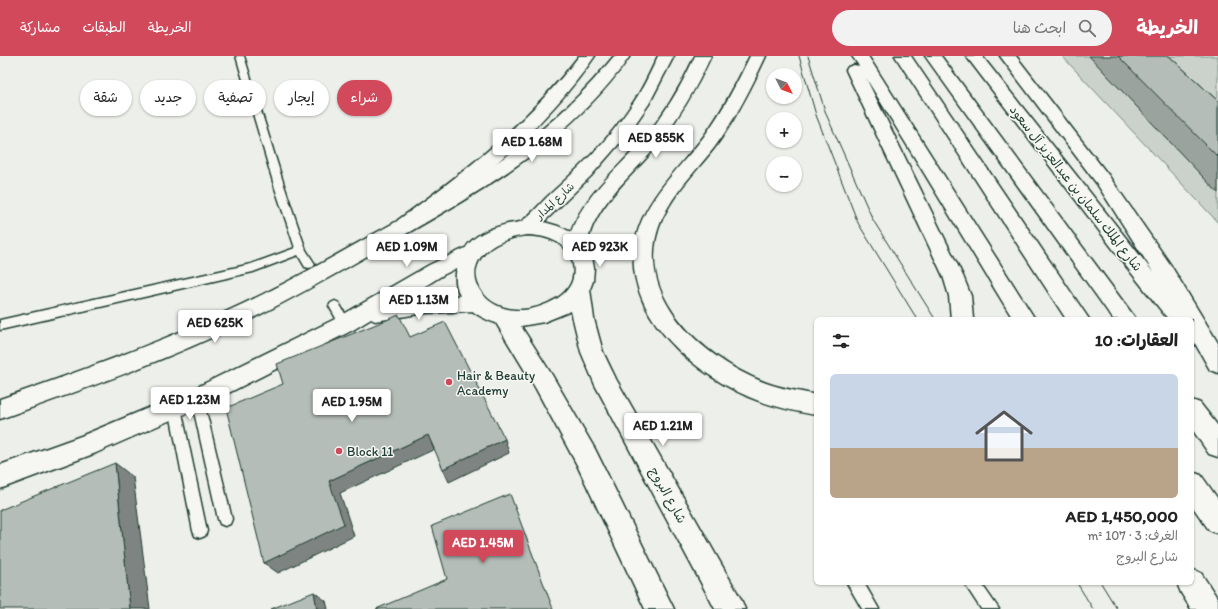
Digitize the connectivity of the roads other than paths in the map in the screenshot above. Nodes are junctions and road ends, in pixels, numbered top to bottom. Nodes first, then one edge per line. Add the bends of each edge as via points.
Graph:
1 (240, 56) edge
2 (587, 56) edge
3 (622, 56) edge
4 (666, 56) edge
5 (703, 56) edge
6 (758, 56) edge
7 (848, 56) edge
8 (860, 56) edge
9 (903, 56) edge
10 (933, 56) edge
11 (974, 56) edge
12 (1008, 56) edge
13 (406, 225) junction
14 (526, 228) junction
15 (576, 246) junction
16 (301, 250) junction
17 (474, 251) junction
18 (309, 264) dead end
19 (579, 289) junction
20 (476, 303) junction
21 (346, 316) junction
22 (504, 317) junction
23 (962, 317) edge
24 (1023, 317) edge
25 (1077, 317) edge
26 (1124, 317) edge
27 (1179, 317) edge
28 (1191, 317) edge
29 (1194, 322) edge
30 (0, 325) edge
31 (1194, 335) edge
32 (1218, 363) edge
33 (197, 398) junction
34 (814, 404) edge
35 (175, 408) junction
36 (0, 409) edge
37 (1194, 413) edge
38 (1218, 446) edge
39 (0, 477) edge
40 (1194, 487) edge
41 (225, 519) dead end
42 (1218, 521) edge
43 (200, 531) dead end
44 (856, 585) edge
45 (973, 585) edge
46 (1192, 585) edge
47 (660, 609) edge
48 (731, 609) edge
49 (870, 609) edge
50 (991, 609) edge
51 (1208, 609) edge

1 - 16 lane
2 - 13 main road via 550,103 511,141 463,182
3 - 13 main road via 598,85 562,120 517,156
4 - 14 main road, شارع المدار via 637,109 608,146 571,186
5 - 15 main road via 676,107 649,144 598,202 585,223
6 - 34 main road via 746,84 727,115 658,208 648,229 644,249 644,270 650,293 661,316 678,338 700,358 727,376 758,391 791,401
7 - 23 main road via 953,276 960,296
8 - 24 main road
9 - 25 main road
10 - 26 main road
11 - 27 main road, شارع الملك سلمان بن عبدالعزيز آل سعود
12 - 28 main road via 1102,179
13 - 36 main road via 262,304 176,344
14 - 15 main road via 545,229 562,236
14 - 17 main road via 496,234
15 - 19 main road via 583,259 585,274
16 - 18 lane
16 - 30 lane via 253,268
17 - 20 main road via 467,264 464,278 467,291
17 - 21 main road
19 - 22 main road via 570,300 556,310 540,316 522,319
19 - 48 main road, شارع البروج via 583,319 592,352 607,385
20 - 21 main road via 438,302
20 - 22 main road via 488,312
21 - 33 main road
22 - 47 main road via 586,457
29 - 32 main road
31 - 32 main road
33 - 35 main road
33 - 41 lane
35 - 39 main road via 87,445
35 - 43 lane
37 - 38 main road
40 - 42 main road
44 - 49 lane
45 - 50 lane
46 - 51 main road

